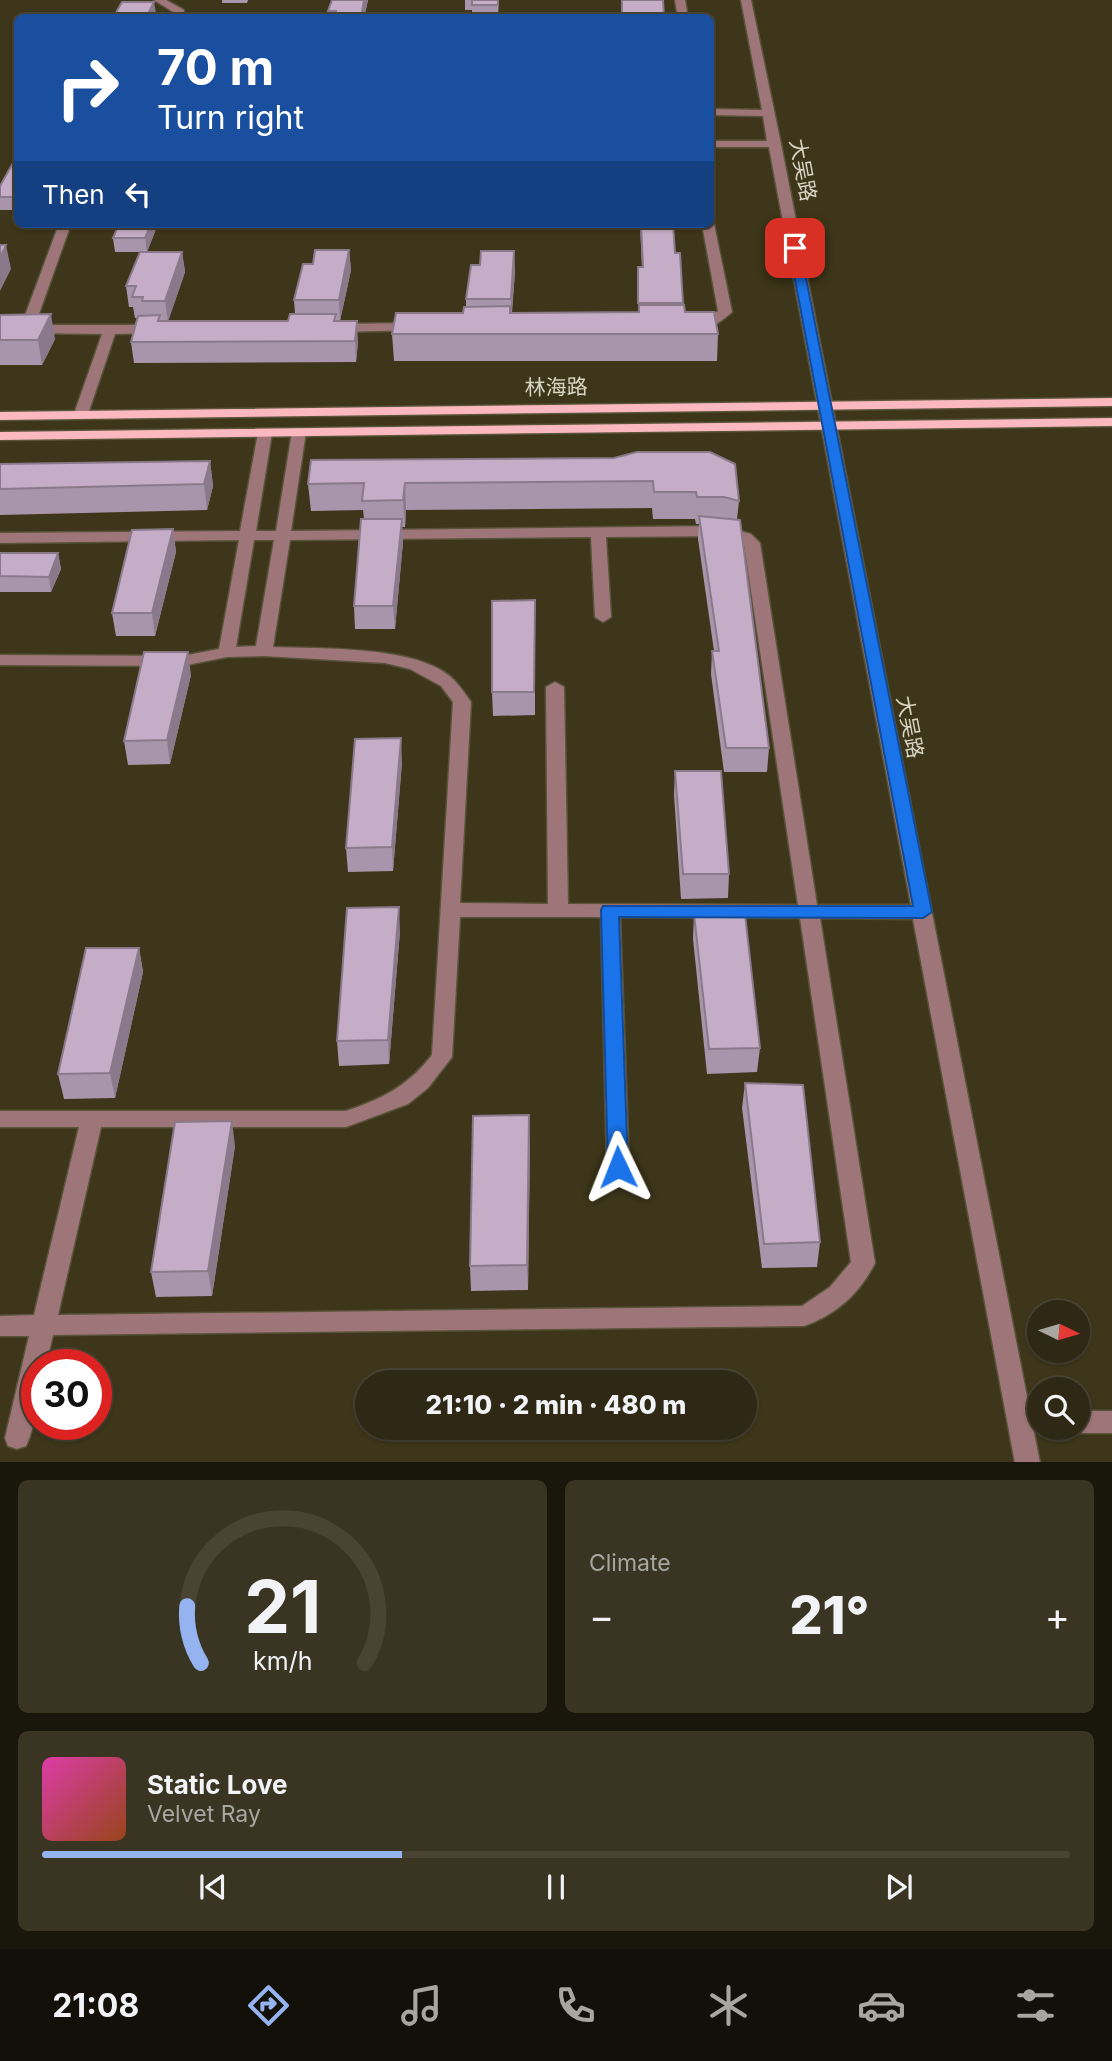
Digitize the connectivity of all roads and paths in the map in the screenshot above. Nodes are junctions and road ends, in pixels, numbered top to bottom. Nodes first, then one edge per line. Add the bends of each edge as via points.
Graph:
1 (159, 0) edge
2 (746, 0) edge
3 (179, 14) edge
4 (714, 112) edge
5 (768, 113) junction
6 (714, 144) edge
7 (775, 145) junction
8 (64, 228) edge
9 (709, 228) edge
10 (676, 326) edge
11 (428, 327) edge
12 (317, 328) edge
13 (179, 329) edge
14 (110, 330) junction
15 (1112, 402) edge
16 (825, 404) junction
17 (81, 414) junction
18 (0, 416) edge
19 (1112, 422) edge
20 (827, 425) junction
21 (299, 432) junction
22 (265, 433) junction
23 (0, 436) edge
24 (598, 532) junction
25 (282, 534) junction
26 (247, 535) junction
27 (0, 538) edge
28 (603, 617) dead end
29 (227, 652) junction
30 (264, 652) junction
31 (0, 660) edge
32 (555, 687) dead end
33 (450, 910) junction
34 (558, 910) junction
35 (610, 910) junction
36 (809, 911) junction
37 (923, 912) junction
38 (0, 1119) edge
39 (92, 1119) junction
40 (618, 1167) dead end
41 (43, 1325) junction
42 (0, 1326) edge
43 (1027, 1409) edge
44 (1090, 1422) edge
45 (1112, 1422) edge
46 (17, 1438) dead end
47 (1029, 1440) edge
48 (1028, 1462) edge

1 - 3 street
2 - 5 street, 大吴路
4 - 5 street
5 - 7 street, 大吴路
6 - 7 street
7 - 16 street, 大吴路
8 - 14 street via 27,329
9 - 10 street via 726,312 704,325
11 - 12 street
13 - 14 street
14 - 17 street
15 - 16 main road, 林海路
16 - 17 main road, 林海路
16 - 20 street, 大吴路
17 - 18 main road, 林海路
19 - 20 main road, 林海路
20 - 21 main road, 林海路
20 - 37 street, 大吴路
21 - 22 main road, 林海路
21 - 25 street
22 - 23 main road, 林海路
22 - 26 street
24 - 25 street
24 - 28 street
24 - 36 street via 723,531 752,542
25 - 26 street
25 - 30 street
26 - 27 street
26 - 29 street
29 - 30 street
29 - 31 street via 182,661
30 - 33 street via 385,658 416,665 447,682 461,702
32 - 34 street
33 - 34 street
33 - 39 street via 442,1057 421,1086 391,1105 346,1119
34 - 35 street
35 - 36 street
35 - 40 street
36 - 37 street
36 - 41 street via 863,1263 831,1304 804,1316
37 - 43 street, 大吴路
38 - 39 street
39 - 41 street
41 - 42 street
41 - 46 street
44 - 45 street
47 - 48 street, 大吴路

